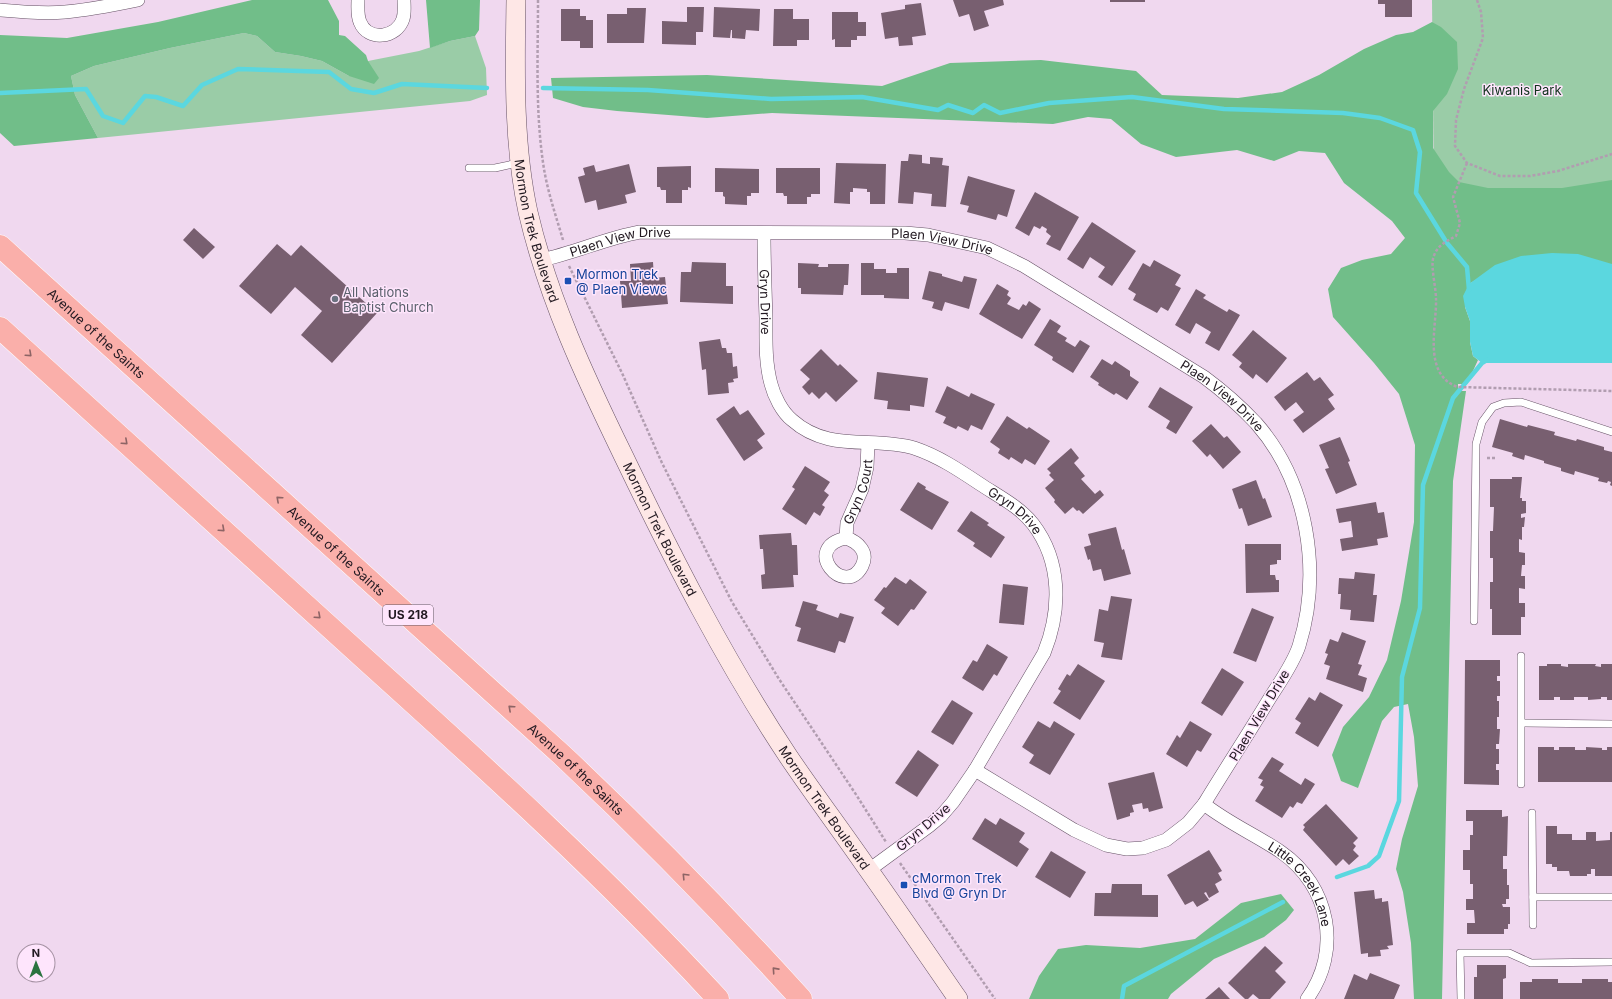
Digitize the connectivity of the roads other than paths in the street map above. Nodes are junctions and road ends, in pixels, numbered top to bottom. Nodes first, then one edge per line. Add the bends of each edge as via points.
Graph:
1 (138, 0) edge
2 (358, 0) edge
3 (404, 0) edge
4 (516, 0) edge
5 (0, 10) edge
6 (521, 162) junction
7 (468, 168) dead end
8 (764, 233) junction
9 (0, 246) edge
10 (541, 260) junction
11 (0, 328) edge
12 (1612, 432) edge
13 (868, 443) junction
14 (846, 538) dead end
15 (1474, 620) dead end
16 (1522, 656) dead end
17 (1522, 723) junction
18 (1612, 724) edge
19 (975, 770) junction
20 (1521, 784) dead end
21 (1204, 804) junction
22 (1532, 813) dead end
23 (868, 870) junction
24 (1533, 897) junction
25 (1612, 897) edge
26 (1533, 925) dead end
27 (1612, 962) edge
28 (718, 999) edge
29 (801, 999) edge
30 (958, 999) edge
31 (1307, 999) edge
32 (1461, 999) edge

1 - 5 street via 96,9 64,12
2 - 3 street via 360,23 375,35 393,32 400,26 404,17
4 - 6 main road, Mormon Trek Boulevard via 515,88
6 - 7 lane via 494,168
6 - 10 main road, Mormon Trek Boulevard via 528,211
8 - 10 street, Plaen View Drive via 640,232 618,236 567,254
8 - 13 street, Gryn Drive via 767,357 771,384 778,402 792,420 808,431 830,440
8 - 21 street, Plaen View Drive via 913,234 951,239 987,248 1024,266 1204,377 1231,397 1257,424 1290,477 1300,506 1307,531 1309,596 1298,647 1284,676
29 -> 9 highway, Avenue of the Saints / US 218 via 652,842 563,756
10 - 23 main road, Mormon Trek Boulevard via 584,374 701,612 788,756
11 -> 28 highway via 550,828 630,905
12 - 15 lane via 1521,402 1504,403 1493,407 1482,422 1476,444
13 - 14 street, Gryn Court via 867,467 862,489 847,523
13 - 19 street, Gryn Drive via 912,448 933,455 1019,510 1033,524 1043,540 1053,566 1057,590 1052,635
16 - 17 lane
17 - 18 lane
17 - 20 lane
19 - 21 street, Plaen View Drive via 1074,830 1106,845 1126,848 1143,848 1166,840 1188,823
19 - 23 street, Gryn Drive via 941,816
21 - 31 street, Little Creek Lane via 1282,852 1298,866 1313,886 1324,908 1329,935 1320,978
22 - 24 lane
23 - 30 main road, Mormon Trek Boulevard
24 - 25 lane
24 - 26 lane
27 - 32 lane via 1531,963 1509,953 1460,953

